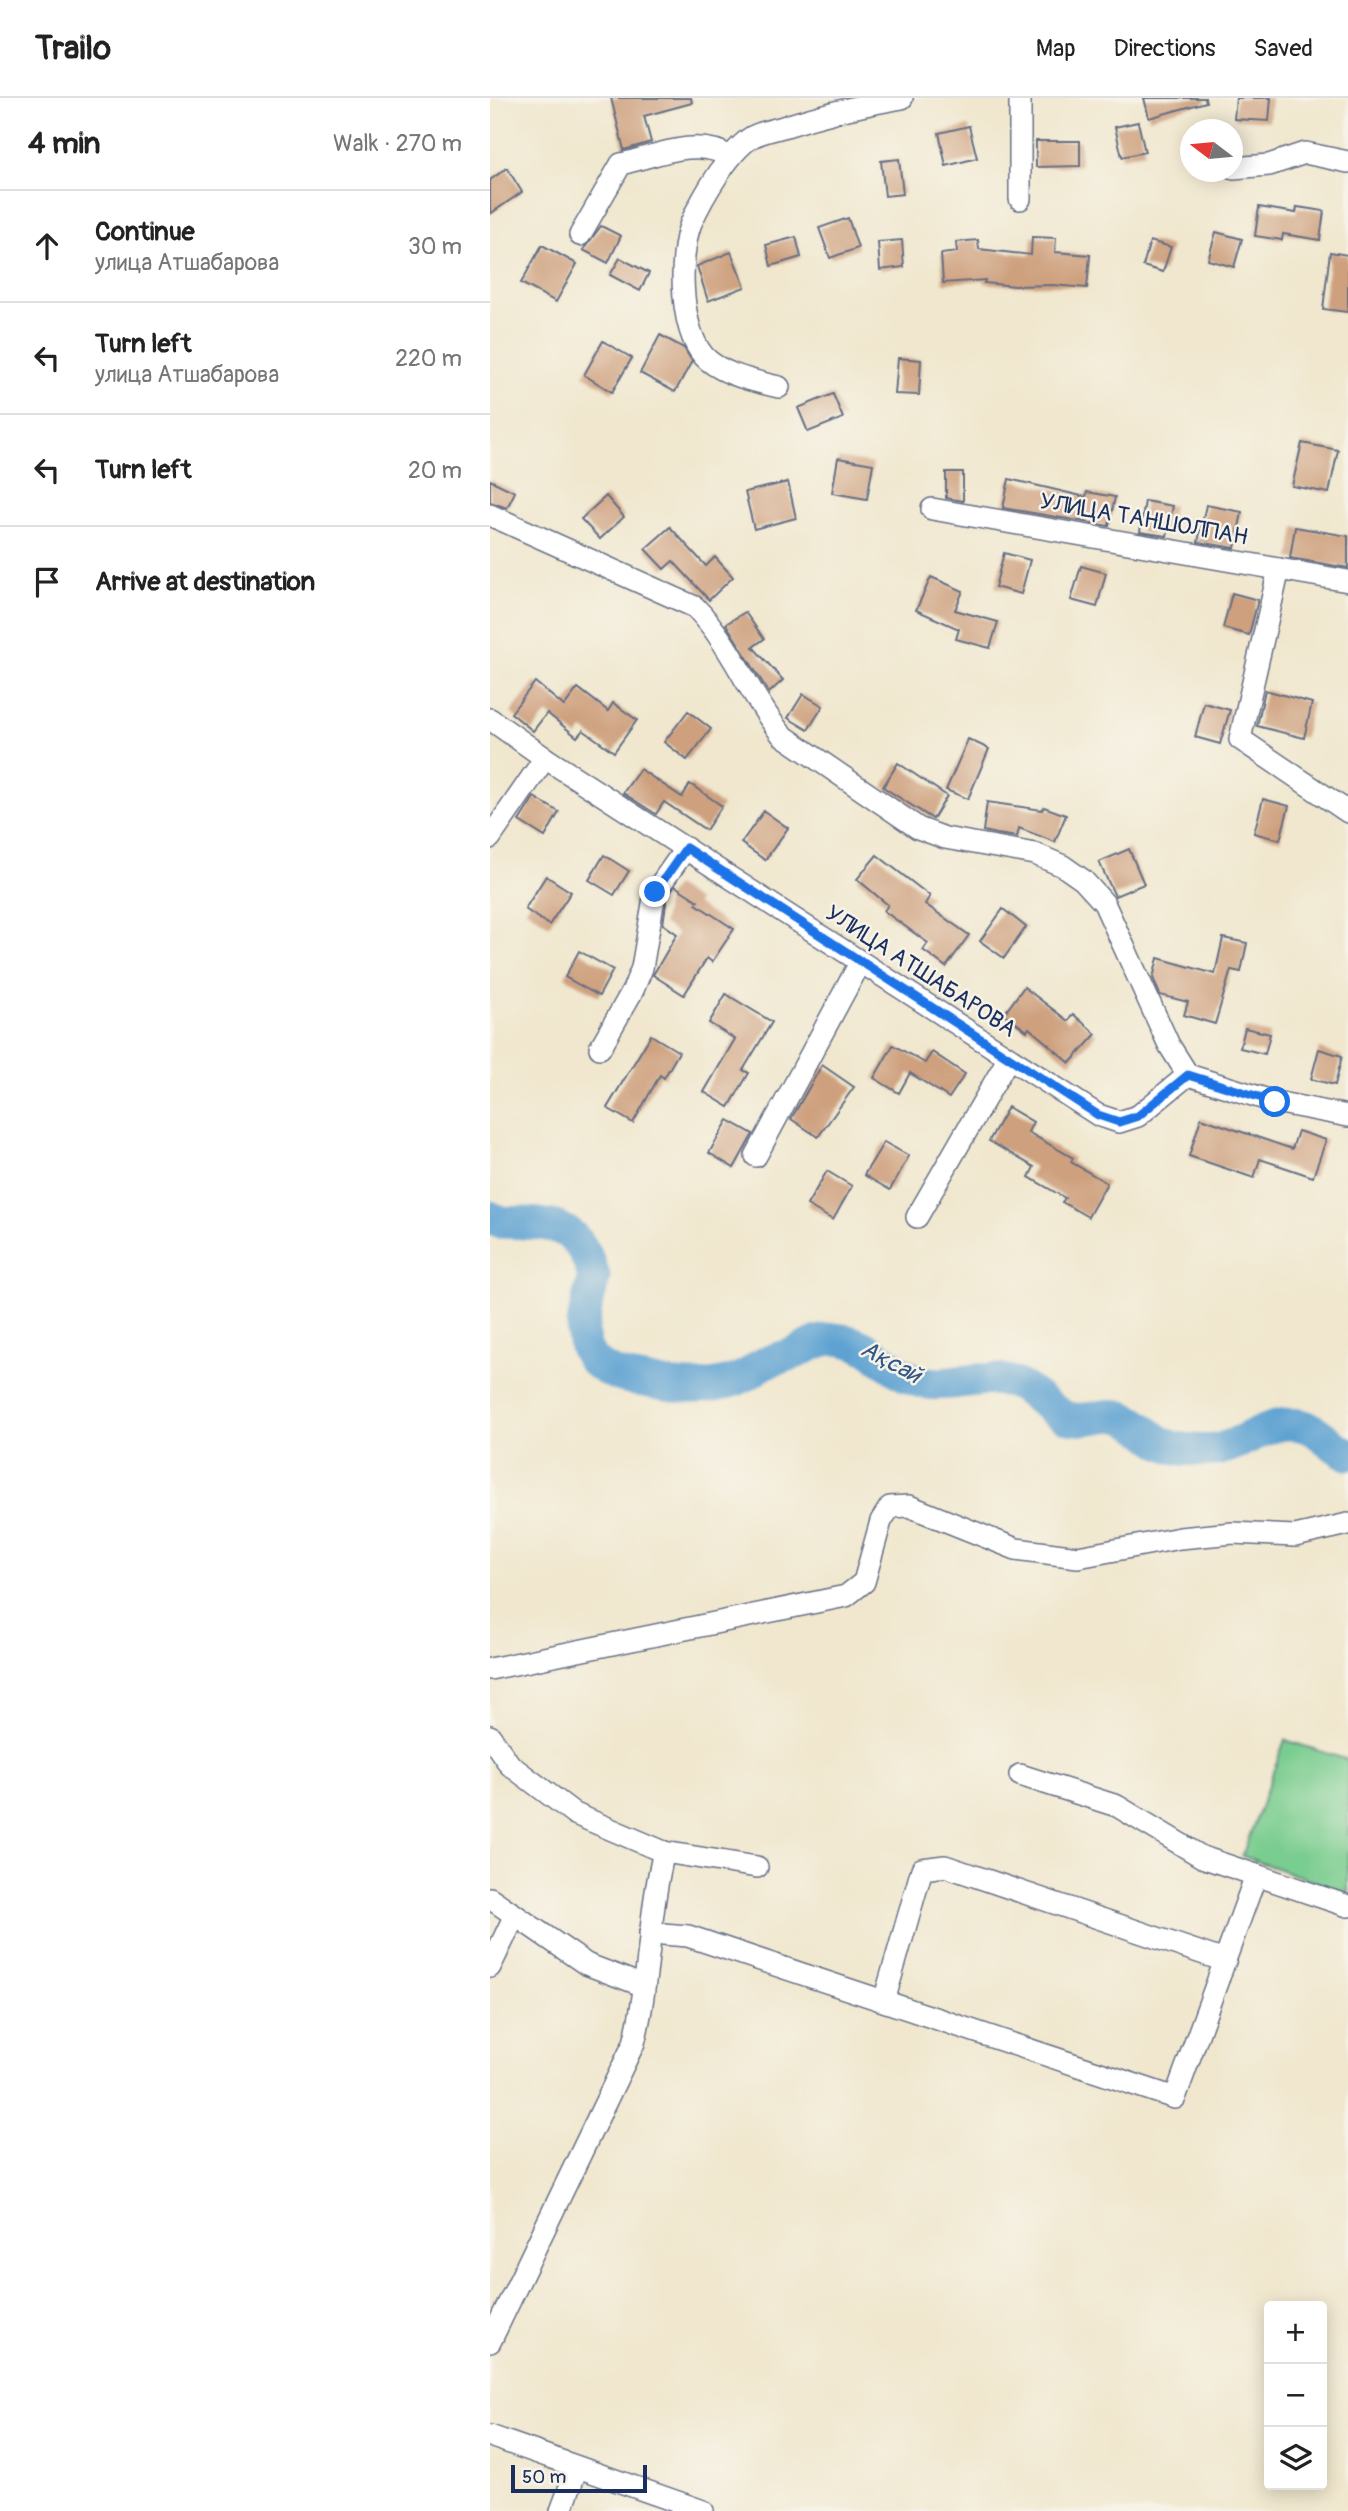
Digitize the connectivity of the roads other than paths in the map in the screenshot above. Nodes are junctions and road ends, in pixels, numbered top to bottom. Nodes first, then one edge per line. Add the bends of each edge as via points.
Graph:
1 (902, 98) edge
2 (1020, 98) edge
3 (730, 157) junction
4 (1348, 162) edge
5 (1243, 167) edge
6 (1020, 199) dead end
7 (580, 235) dead end
8 (779, 387) dead end
9 (932, 509) dead end
10 (490, 515) edge
11 (1279, 569) junction
12 (1348, 581) edge
13 (490, 719) edge
14 (545, 758) junction
15 (1348, 812) edge
16 (490, 838) edge
17 (686, 848) junction
18 (860, 963) junction
19 (600, 1048) dead end
20 (1009, 1059) junction
21 (1188, 1075) junction
22 (1348, 1116) edge
23 (756, 1156) dead end
24 (917, 1217) dead end
25 (1348, 1524) edge
26 (490, 1669) edge
27 (490, 1736) edge
28 (1020, 1775) dead end
29 (664, 1852) junction
30 (757, 1867) dead end
31 (1256, 1875) junction
32 (490, 1898) edge
33 (1348, 1906) edge
34 (515, 1915) junction
35 (650, 1933) junction
36 (1225, 1961) junction
37 (490, 1967) edge
38 (644, 1986) junction
39 (884, 2001) junction
40 (490, 2342) edge
41 (490, 2436) edge
42 (577, 2468) junction
43 (561, 2511) edge
44 (700, 2511) edge

1 - 3 street via 839,108 753,137
2 - 6 street
3 - 7 street via 716,148 697,146 621,164
3 - 8 street via 691,225 681,270 687,315 694,341 709,360 755,382
4 - 5 street via 1304,153 1269,165
9 - 11 street, УЛИЦА ТАНШОЛПАН
10 - 21 street via 695,607 710,622 782,734 918,828 944,838 1035,854 1083,880 1104,903 1169,1045
11 - 12 street, УЛИЦА ТАНШОЛПАН
11 - 15 street via 1240,739
13 - 14 street, УЛИЦА АТШАБАРОВА
14 - 16 street
14 - 17 street, УЛИЦА АТШАБАРОВА
17 - 18 street, УЛИЦА АТШАБАРОВА
17 - 19 street via 655,892 642,968
18 - 20 street, УЛИЦА АТШАБАРОВА
18 - 23 street
20 - 21 street, УЛИЦА АТШАБАРОВА via 1098,1115 1119,1122 1138,1116
20 - 24 street
21 - 22 street via 1275,1102
25 - 26 street via 1295,1536 1180,1538 1078,1557 1016,1549 909,1506 890,1507 881,1521 864,1583 846,1596
27 - 29 street via 510,1765 575,1814
28 - 31 street via 1117,1806 1202,1857
29 - 30 street
29 - 35 street via 653,1894
31 - 33 street
31 - 36 street
32 - 34 street
34 - 37 street
34 - 38 street via 586,1964
35 - 38 street
35 - 39 street via 688,1936
36 - 39 street via 1175,2098
36 - 39 street via 946,1866 922,1869
38 - 40 street via 634,2042
41 - 42 street
42 - 43 street
42 - 44 street

